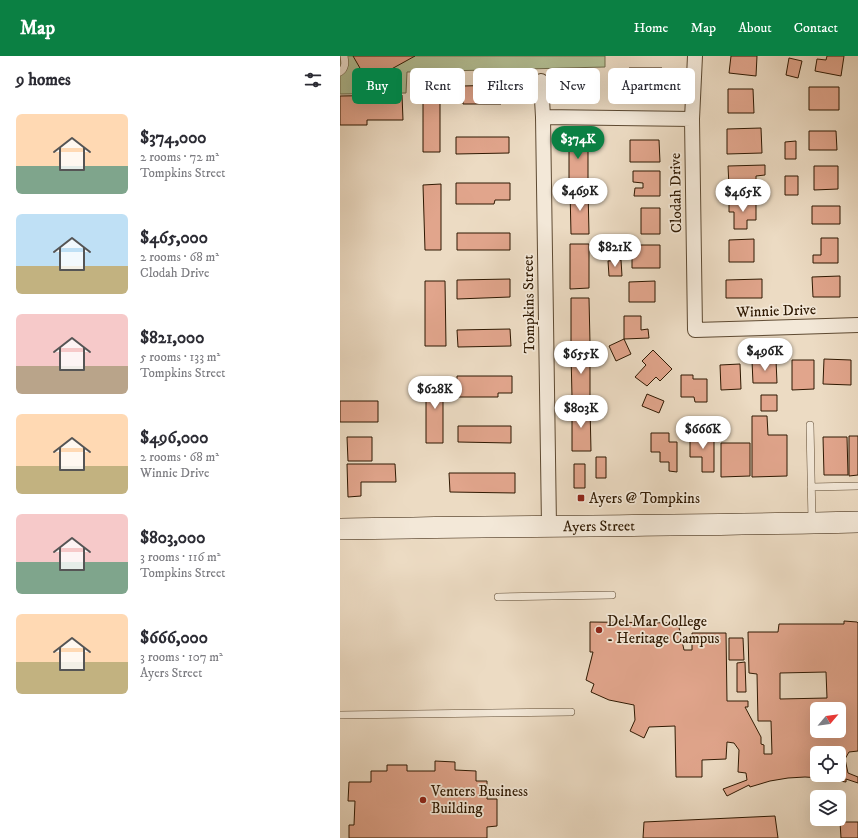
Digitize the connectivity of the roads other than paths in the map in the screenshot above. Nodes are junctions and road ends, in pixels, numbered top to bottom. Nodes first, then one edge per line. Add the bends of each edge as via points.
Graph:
1 (344, 56) edge
2 (695, 56) edge
3 (340, 72) edge
4 (541, 81) dead end
5 (543, 117) junction
6 (692, 119) junction
7 (858, 325) edge
8 (695, 330) joint
9 (810, 425) dead end
10 (858, 486) edge
11 (812, 487) junction
12 (858, 522) edge
13 (812, 523) junction
14 (549, 526) junction
15 (340, 529) edge
16 (612, 594) dead end
17 (498, 597) dead end
18 (571, 712) dead end
19 (340, 714) edge

1 - 3 lane via 345,64
2 - 6 street, Clodah Drive
4 - 5 street, Tompkins Street
5 - 6 street
5 - 14 street, Tompkins Street
6 - 8 street, Clodah Drive
7 - 8 street, Winnie Drive
9 - 11 lane
10 - 11 lane
11 - 13 lane
12 - 13 main road, Ayers Street
13 - 14 main road, Ayers Street
14 - 15 main road, Ayers Street
16 - 17 lane
18 - 19 lane

